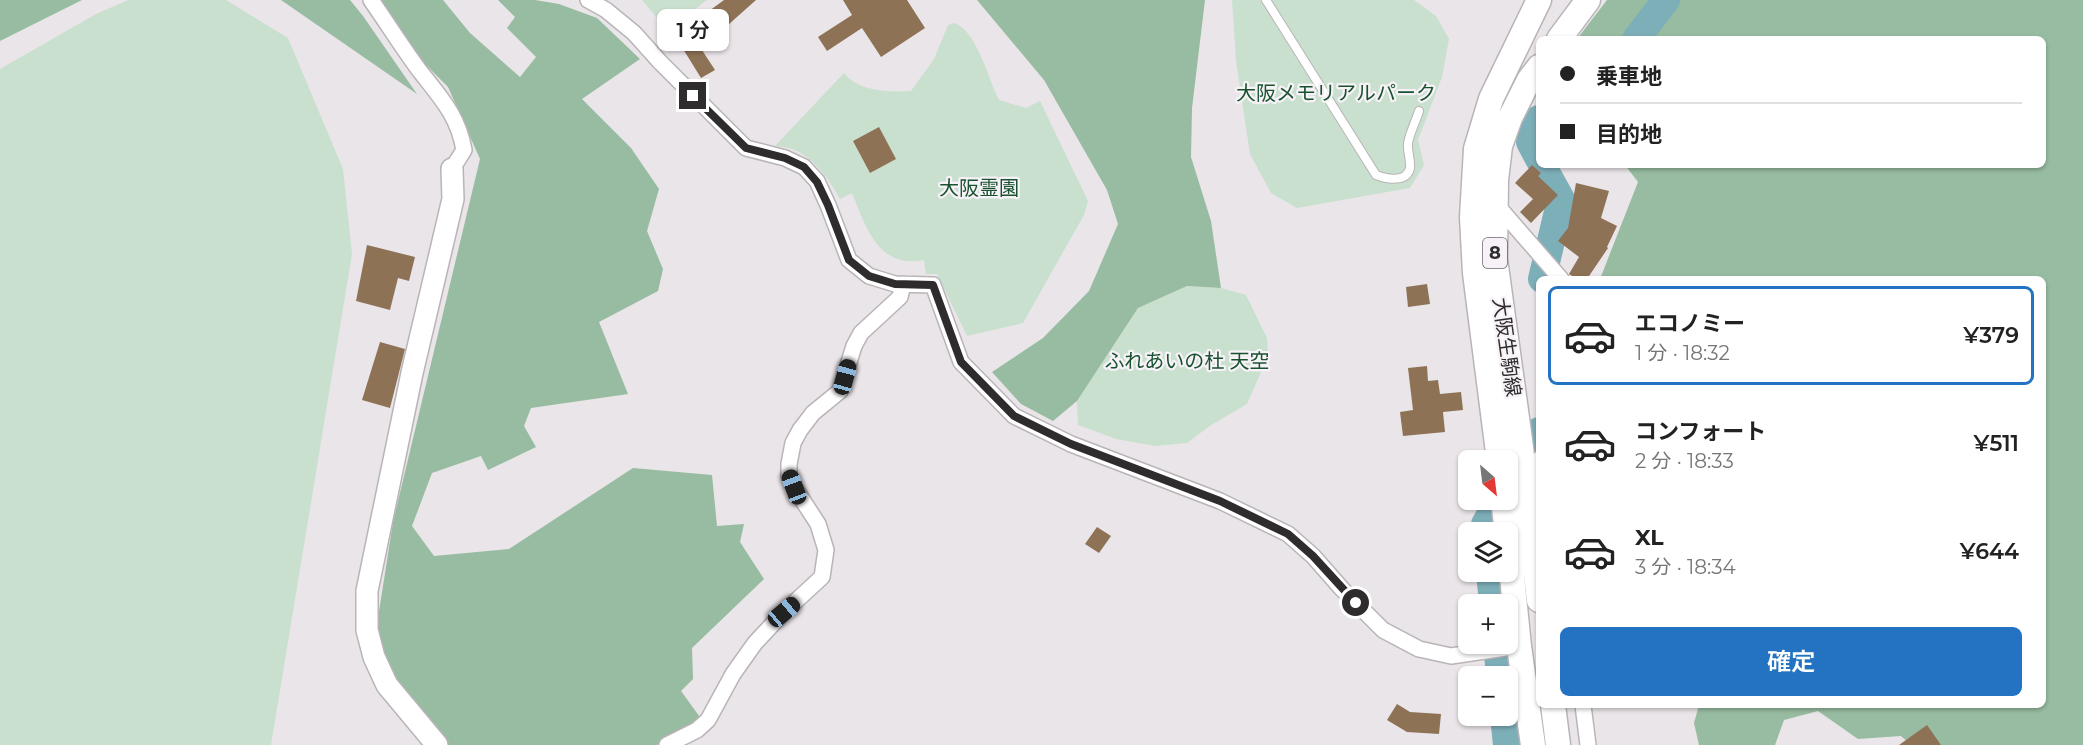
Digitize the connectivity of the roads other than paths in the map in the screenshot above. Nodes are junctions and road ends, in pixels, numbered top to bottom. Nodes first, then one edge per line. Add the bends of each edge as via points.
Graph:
1 (371, 0) edge
2 (588, 0) edge
3 (1266, 0) edge
4 (1539, 0) edge
5 (1588, 0) edge
6 (1561, 36) edge
7 (1536, 71) edge
8 (1419, 111) dead end
9 (452, 169) joint
10 (1495, 203) junction
11 (1558, 276) edge
12 (903, 284) junction
13 (1497, 450) edge
14 (1520, 481) edge
15 (1510, 522) edge
16 (1536, 581) edge
17 (1463, 654) edge
18 (1514, 654) edge
19 (1553, 708) edge
20 (1583, 708) edge
21 (437, 745) edge
22 (667, 745) edge
23 (1533, 745) edge
24 (1558, 745) edge
25 (1588, 745) edge

1 - 9 street via 443,97 460,130 464,150
2 - 12 street via 634,33 746,148 804,167 821,189 849,260 869,276
3 - 8 lane via 1376,175 1386,180 1406,174 1410,168 1408,143
4 - 13 main road, 大阪生駒線 / 8 via 1491,99 1476,149 1472,217 1475,273
5 - 6 main road
7 - 10 main road, 大阪生駒線 / 8 via 1510,118 1500,146
9 - 21 street via 453,200 367,591 367,630 374,657 387,685
10 - 11 street
10 - 14 main road, 大阪生駒線 / 8 via 1495,259
12 - 17 street via 933,285 961,362 1014,416 1071,444 1220,501 1288,534 1383,630 1419,649 1451,656
12 - 22 street via 900,297 861,333 840,391 813,413 793,443 789,475 818,525 826,550 822,577 755,643 708,720
14 - 15 main road, 大阪生駒線 / 8
14 - 16 main road, 大阪生駒線 / 8
18 - 23 main road
19 - 24 main road
20 - 25 street

